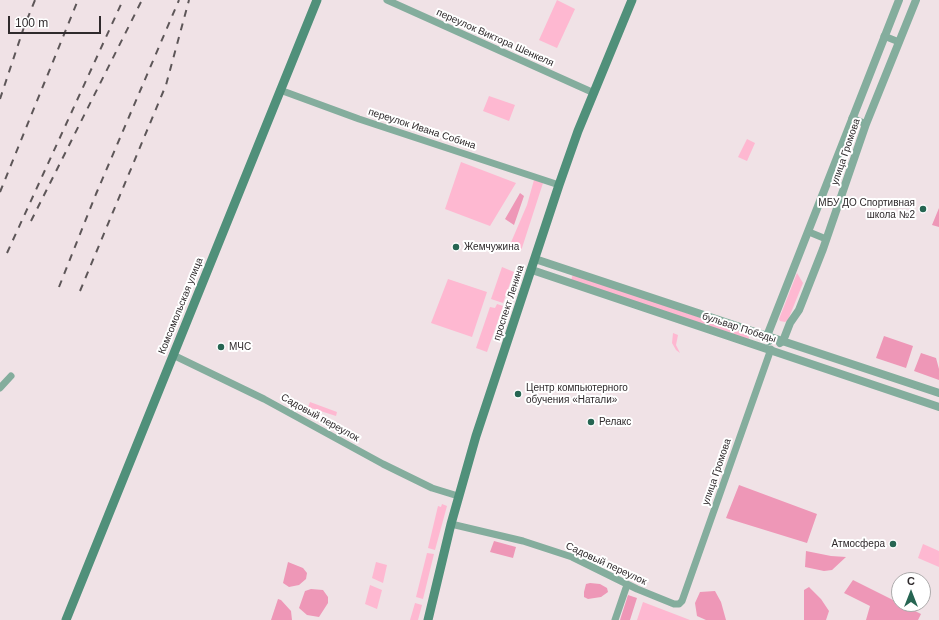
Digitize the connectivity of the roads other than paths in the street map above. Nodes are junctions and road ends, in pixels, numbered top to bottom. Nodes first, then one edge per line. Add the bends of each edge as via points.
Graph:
1 (317, 0) edge
2 (387, 0) edge
3 (632, 0) edge
4 (899, 0) edge
5 (916, 0) edge
6 (884, 36) junction
7 (899, 42) junction
8 (280, 90) junction
9 (594, 94) junction
10 (852, 118) junction
11 (866, 124) junction
12 (559, 185) junction
13 (809, 232) junction
14 (826, 239) junction
15 (535, 259) junction
16 (532, 270) junction
17 (767, 336) junction
18 (783, 341) junction
19 (771, 349) junction
20 (173, 355) junction
21 (11, 376) dead end
22 (908, 383) junction
23 (0, 388) edge
24 (939, 393) edge
25 (903, 395) junction
26 (939, 407) edge
27 (458, 496) junction
28 (451, 524) junction
29 (627, 584) junction
30 (682, 601) joint
31 (66, 620) edge
32 (428, 620) edge
33 (615, 620) edge

1 - 8 main road, Комсомольская улица
2 - 9 street, переулок Виктора Шенкеля
3 - 9 main road, проспект Ленина
4 - 6 street, улица Громова
5 - 7 street, улица Громова
6 - 7 street
6 - 10 street, улица Громова
7 - 11 street, улица Громова
8 - 12 street, переулок Ивана Собина via 358,119
8 - 20 main road, Комсомольская улица
9 - 12 main road, проспект Ленина
10 - 11 street
10 - 13 street, улица Громова
11 - 14 street, улица Громова
12 - 15 main road, проспект Ленина
13 - 14 street
13 - 17 street, улица Громова
14 - 18 street, улица Громова via 799,310 790,323
15 - 16 main road, проспект Ленина
15 - 17 street, бульвар Победы
16 - 19 street, бульвар Победы
16 - 27 main road, проспект Ленина
17 - 18 street, бульвар Победы
17 - 19 street
18 - 19 street
18 - 22 street, бульвар Победы
19 - 25 street, бульвар Победы
19 - 30 street, улица Громова
20 - 27 street, Садовый переулок via 264,399 402,474
20 - 31 main road, Комсомольская улица
21 - 23 street
22 - 24 street, бульвар Победы
22 - 25 street
25 - 26 street, бульвар Победы
27 - 28 main road, проспект Ленина
28 - 29 street, Садовый переулок via 523,541 572,557
28 - 32 main road, проспект Ленина
29 - 30 street, Садовый переулок via 674,604
29 - 33 street

